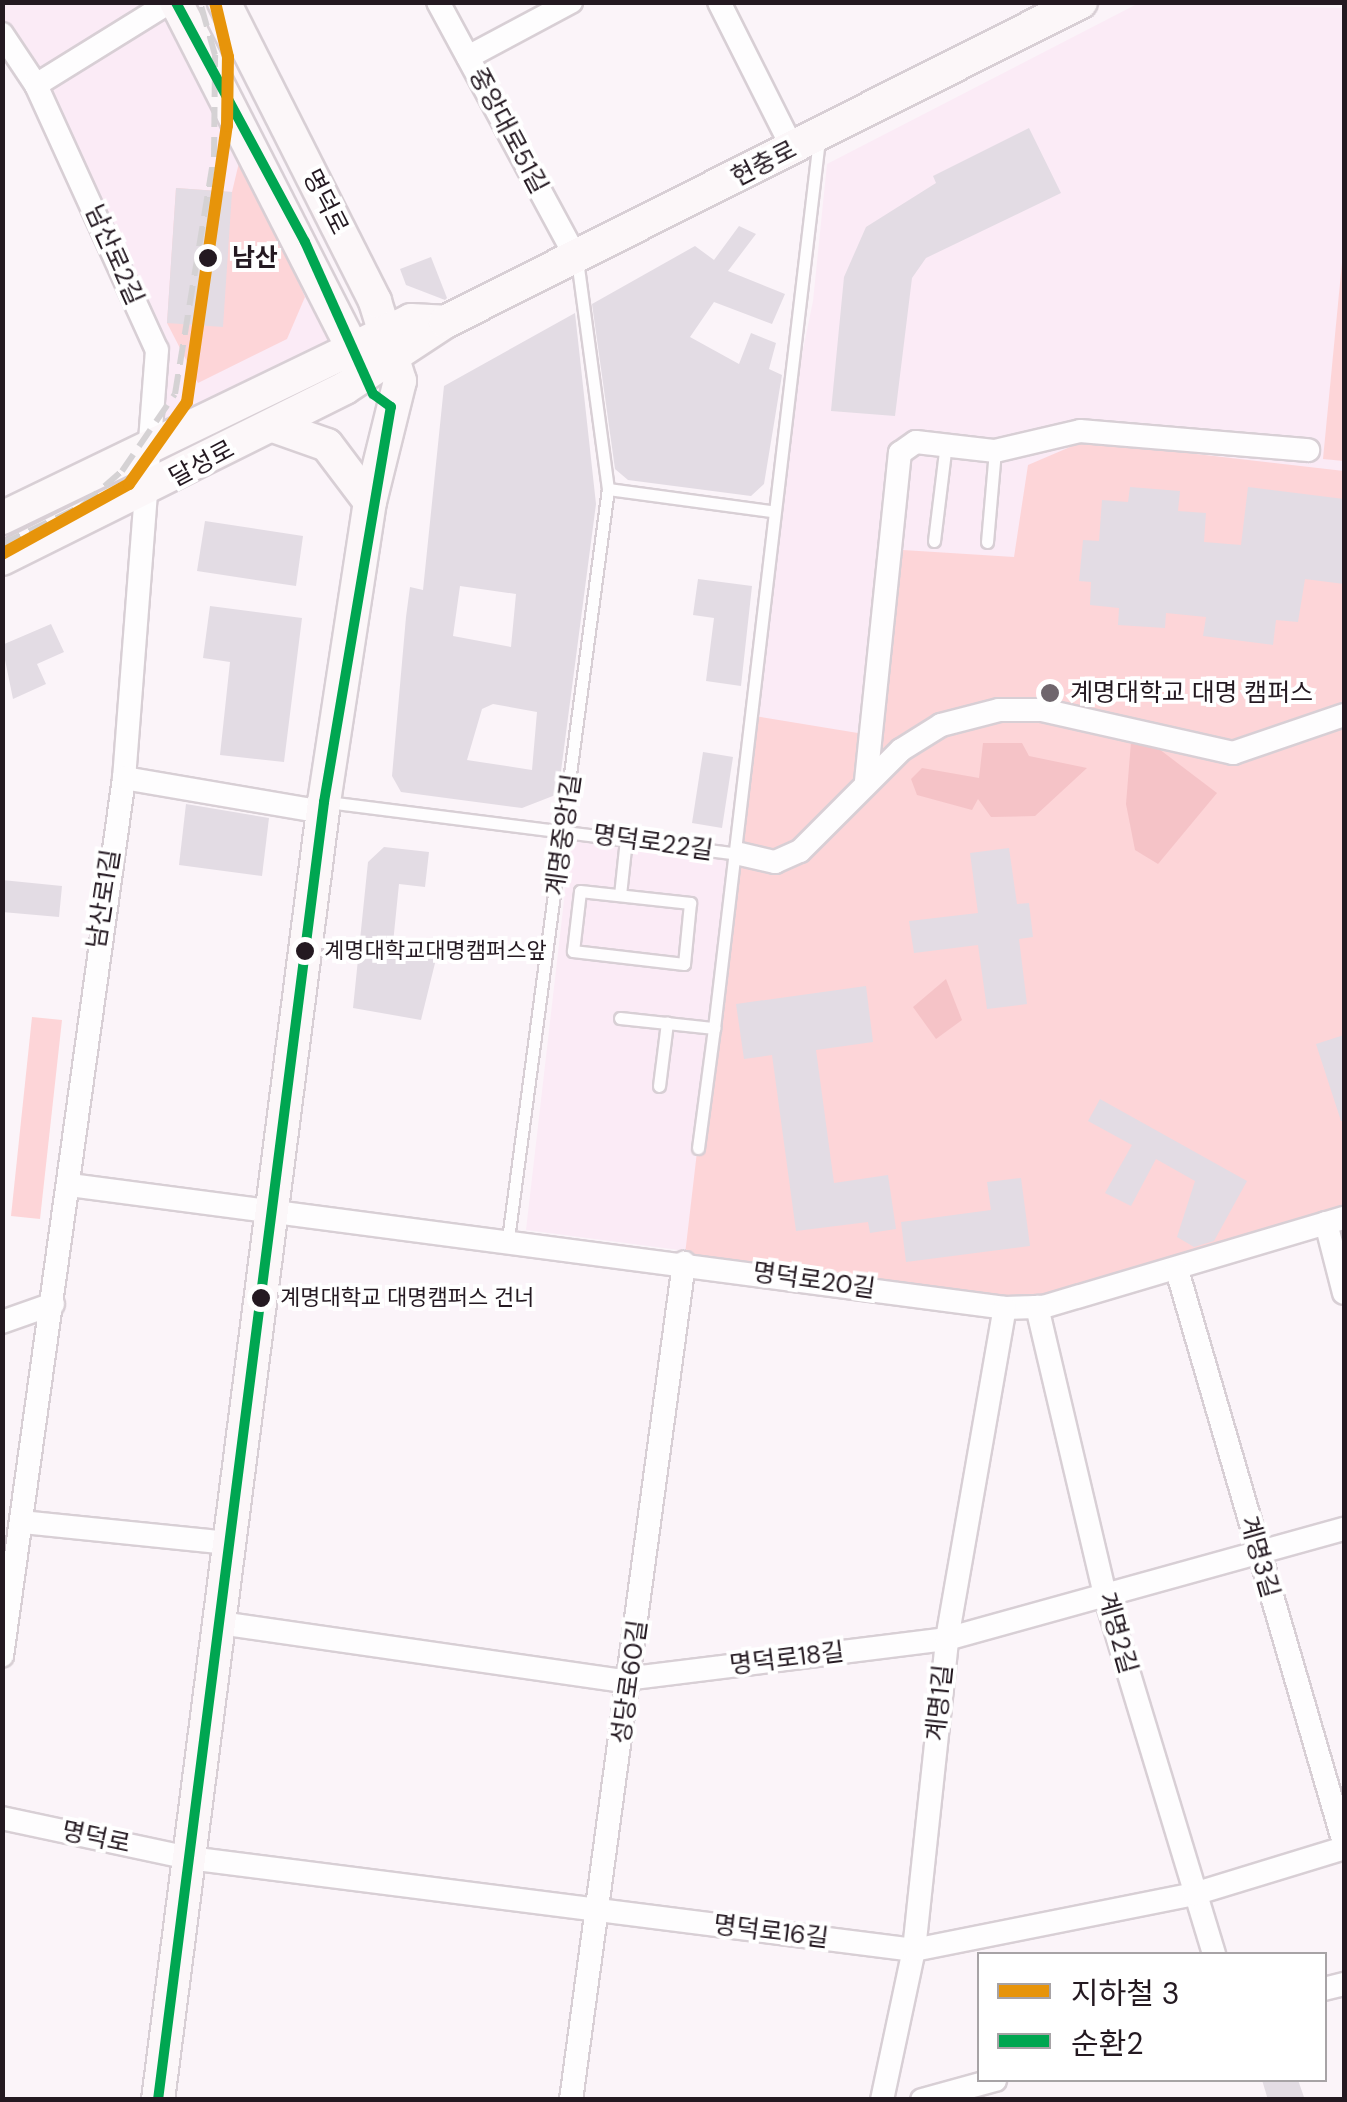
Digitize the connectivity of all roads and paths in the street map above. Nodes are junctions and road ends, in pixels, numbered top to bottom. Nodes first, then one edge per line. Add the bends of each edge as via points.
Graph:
1 (173, 2) edge
2 (224, 2) edge
3 (438, 2) edge
4 (571, 2) edge
5 (718, 2) edge
6 (1077, 3) edge
7 (4, 38) edge
8 (468, 57) junction
9 (36, 85) junction
10 (806, 142) junction
11 (578, 260) junction
12 (393, 344) junction
13 (360, 362) junction
14 (392, 407) junction
15 (273, 426) junction
16 (946, 443) junction
17 (1308, 450) dead end
18 (996, 451) junction
19 (147, 452) junction
20 (608, 489) junction
21 (146, 494) junction
22 (370, 502) junction
23 (770, 512) junction
24 (2, 518) edge
25 (934, 540) dead end
26 (986, 542) dead end
27 (2, 559) edge
28 (1344, 716) edge
29 (124, 778) junction
30 (866, 781) junction
31 (324, 807) junction
32 (566, 831) junction
33 (626, 839) junction
34 (737, 854) junction
35 (620, 895) junction
36 (620, 1018) dead end
37 (667, 1023) junction
38 (714, 1028) junction
39 (659, 1086) dead end
40 (698, 1148) dead end
41 (70, 1185) junction
42 (273, 1207) junction
43 (1335, 1220) edge
44 (508, 1239) junction
45 (684, 1263) junction
46 (1177, 1270) junction
47 (1344, 1293) edge
48 (53, 1304) junction
49 (1037, 1307) junction
50 (1004, 1308) junction
51 (2, 1322) edge
52 (22, 1522) junction
53 (1344, 1529) edge
54 (230, 1542) junction
55 (1257, 1553) junction
56 (1105, 1595) junction
57 (220, 1623) junction
58 (947, 1640) junction
59 (2, 1656) edge
60 (630, 1679) junction
61 (2, 1818) edge
62 (1344, 1845) edge
63 (189, 1858) junction
64 (1194, 1894) junction
65 (598, 1911) junction
66 (914, 1950) junction
67 (1213, 1952) edge
68 (988, 2082) edge
69 (158, 2100) edge
70 (571, 2100) edge
71 (882, 2100) edge
72 (922, 2100) edge

1 - 9 street
1 - 13 main road, 명덕로
2 - 12 main road, 명덕로
3 - 8 street, 중앙대로51길
4 - 8 street
5 - 10 street
6 - 10 main road, 현충로
7 - 9 street, 남산로2길
8 - 11 street, 중앙대로51길
9 - 19 street, 남산로2길 via 156,350
10 - 11 main road, 현충로
10 - 23 lane
11 - 12 main road, 현충로 via 445,322 410,320
11 - 20 lane, 계명중앙1길
12 - 13 main road, 현충로
12 - 14 main road
13 - 14 main road, 명덕로
13 - 15 main road, 달성로
13 - 19 main road
14 - 22 main road
15 - 21 main road, 달성로
15 - 22 main road via 327,445
16 - 18 street
16 - 25 lane
16 - 30 street via 916,442 894,468
17 - 18 street via 1080,432
18 - 26 lane
19 - 21 street, 남산로2길
19 - 24 main road
20 - 23 lane
20 - 32 lane, 계명중앙1길
21 - 27 main road, 달성로
21 - 29 street, 남산로1길
22 - 31 main road
23 - 34 lane
28 - 30 street via 1233,753 1042,710 998,710 940,725
29 - 31 street
29 - 41 street, 남산로1길
30 - 34 street via 800,851 775,862
31 - 32 lane, 명덕로22길
31 - 42 main road
32 - 33 lane, 명덕로22길
32 - 44 lane, 계명중앙1길
33 - 34 lane, 명덕로22길
33 - 35 lane
34 - 38 lane
35 - 35 lane via 690,903 684,964 573,951 580,890
36 - 37 lane
37 - 38 lane
37 - 39 lane
38 - 40 lane
41 - 42 street, 명덕로20길
41 - 48 street, 남산로1길
42 - 44 street, 명덕로20길
42 - 54 main road
43 - 46 street, 명덕로20길
43 - 47 street
44 - 45 street, 명덕로20길
45 - 50 street, 명덕로20길
45 - 60 street, 성당로60길
46 - 49 street, 명덕로20길
46 - 55 street, 계명3길
48 - 51 street
48 - 52 street, 남산로1길
49 - 50 street, 명덕로20길
49 - 56 street, 계명2길
50 - 58 street, 계명1길
52 - 54 street
52 - 59 street, 남산로1길
53 - 55 street, 명덕로18길
54 - 57 main road
55 - 56 street, 명덕로18길
55 - 62 street, 계명3길
56 - 58 street, 명덕로18길
56 - 64 street, 계명2길
57 - 60 street, 명덕로18길
57 - 63 main road
58 - 60 street, 명덕로18길
58 - 66 street, 계명1길
60 - 65 street, 성당로60길
61 - 63 street, 명덕로
62 - 64 street, 명덕로16길
63 - 65 street, 명덕로16길
63 - 69 main road
64 - 66 street, 명덕로16길
64 - 67 street, 계명2길
65 - 66 street, 명덕로16길
65 - 70 street, 성당로60길
66 - 71 street, 계명1길
68 - 72 street

